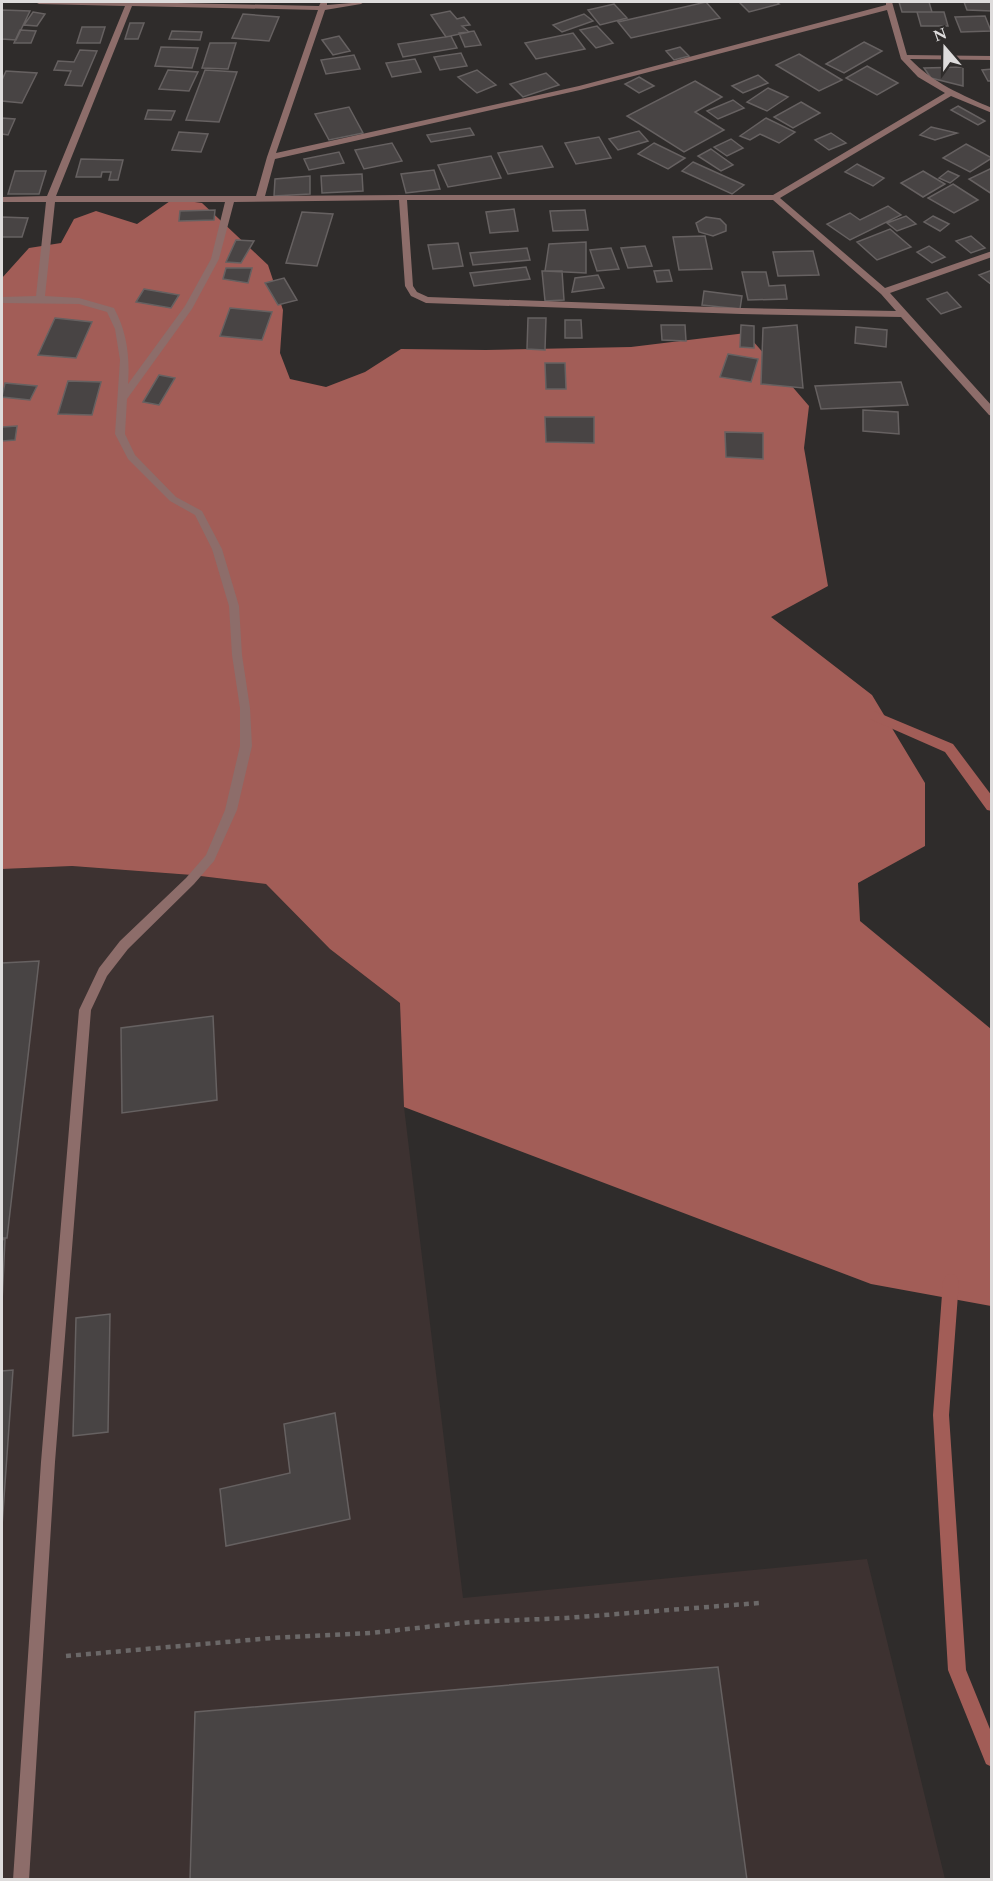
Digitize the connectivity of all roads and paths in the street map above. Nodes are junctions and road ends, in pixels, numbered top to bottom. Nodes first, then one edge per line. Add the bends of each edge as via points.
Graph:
1 (39, 2) edge
2 (362, 2) edge
3 (129, 3) edge
4 (889, 4) edge
5 (322, 5) edge
6 (904, 57) junction
7 (992, 58) edge
8 (951, 93) junction
9 (992, 111) edge
10 (271, 157) junction
11 (403, 196) junction
12 (51, 198) junction
13 (775, 198) junction
14 (2, 199) edge
15 (230, 199) junction
16 (260, 199) junction
17 (992, 254) edge
18 (884, 292) junction
19 (40, 299) junction
20 (2, 300) edge
21 (904, 314) junction
22 (122, 399) junction
23 (992, 413) edge
24 (759, 1603) dead end
25 (35, 1659) junction
26 (21, 1880) edge

1 - 3 street
2 - 5 street
3 - 5 street
3 - 12 street
4 - 6 street
4 - 10 street via 580,88
5 - 10 street
6 - 7 street
6 - 8 street via 921,75
8 - 9 street
8 - 13 street
10 - 16 street
11 - 13 street
11 - 16 street
11 - 21 street via 409,286 426,300
12 - 14 street
12 - 15 street
12 - 19 street
13 - 18 street
15 - 16 street
15 - 22 street via 215,260 195,297
17 - 18 street
18 - 21 street
19 - 20 street
19 - 22 street via 79,301 111,310 126,360
21 - 23 street
22 - 25 street via 120,434 131,457 173,499 199,513 217,549 234,606 246,746 231,810 210,858 124,945 104,972 85,1010
24 - 25 path via 472,1622
25 - 26 street

